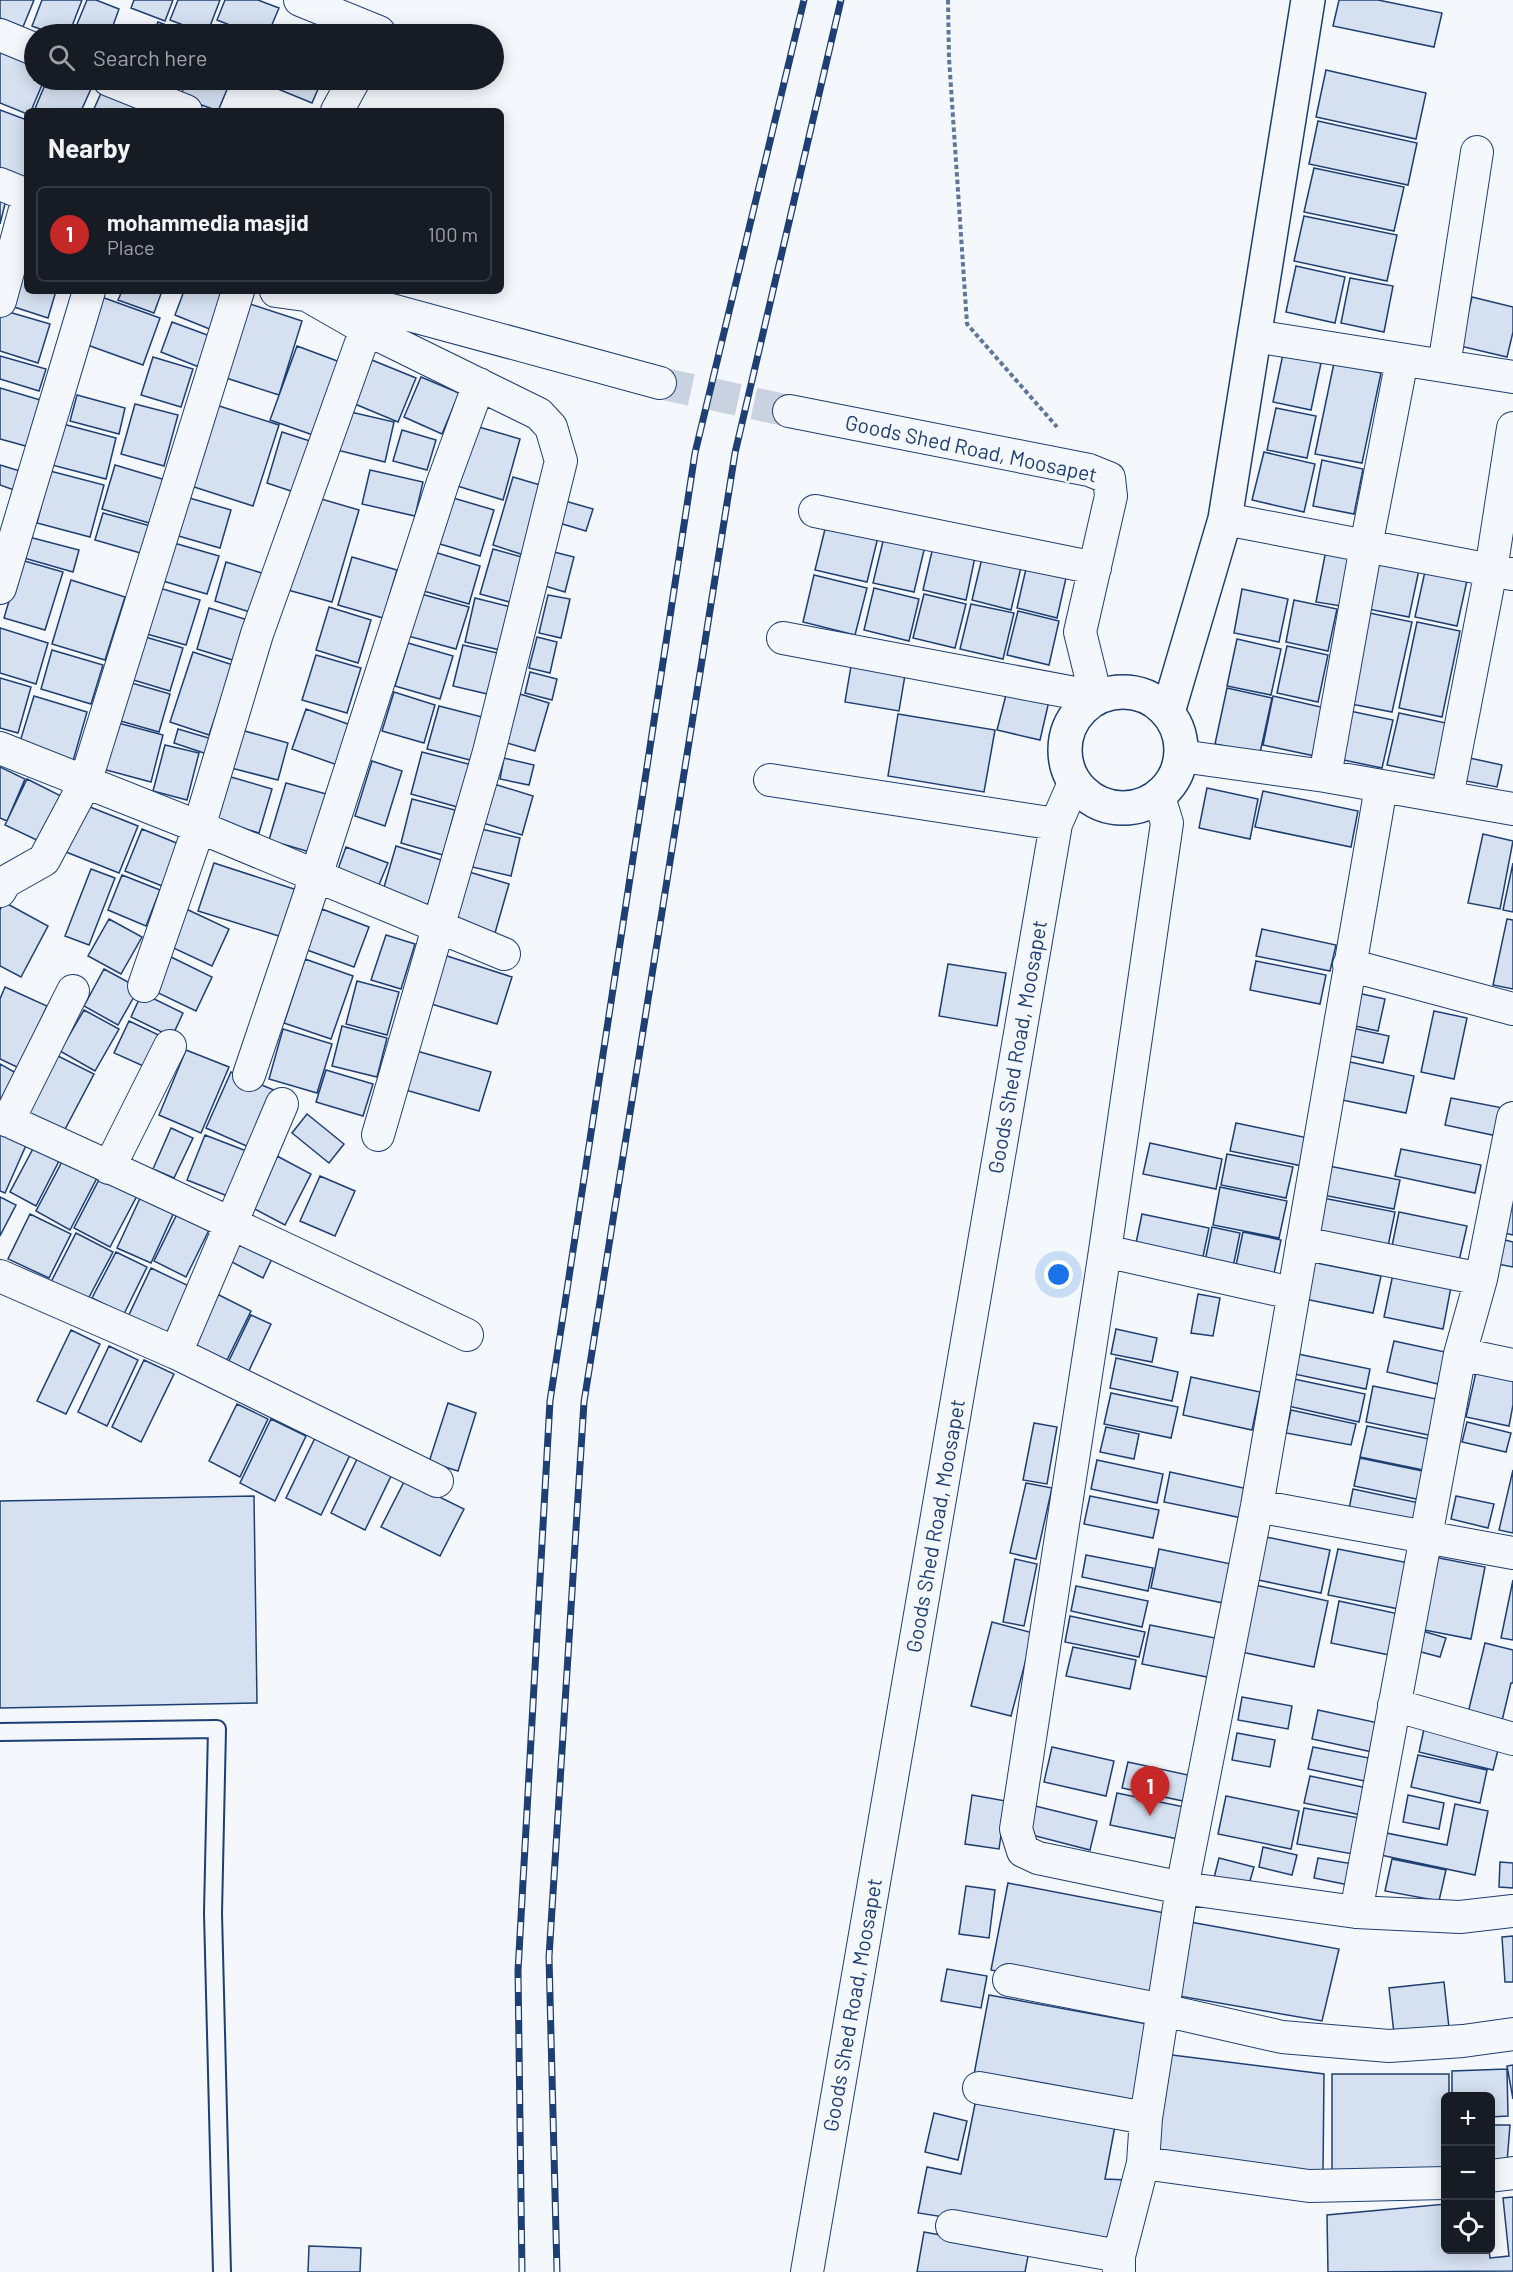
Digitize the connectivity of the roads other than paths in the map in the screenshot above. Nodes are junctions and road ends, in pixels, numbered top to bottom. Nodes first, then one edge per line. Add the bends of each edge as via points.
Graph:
1 (300, 0) edge
2 (1308, 0) edge
3 (359, 24) edge
4 (0, 34) edge
5 (24, 45) edge
6 (134, 90) edge
7 (349, 90) edge
8 (179, 108) edge
9 (339, 108) edge
10 (1477, 152) dead end
11 (0, 184) edge
12 (24, 194) edge
13 (24, 213) edge
14 (88, 294) edge
15 (237, 294) edge
16 (295, 294) edge
17 (304, 294) edge
18 (0, 301) edge
19 (366, 328) junction
20 (1254, 336) junction
21 (1402, 360) junction
22 (1444, 366) junction
23 (1513, 377) edge
24 (660, 383) tunnel mouth
25 (479, 384) junction
26 (789, 411) tunnel mouth
27 (1513, 428) edge
28 (814, 511) dead end
29 (1225, 519) junction
30 (1366, 546) junction
31 (1095, 568) junction
32 (1502, 572) edge
33 (0, 588) edge
34 (783, 638) dead end
35 (1096, 697) junction
36 (1168, 712) junction
37 (0, 748) edge
38 (1181, 756) junction
39 (1325, 776) junction
40 (770, 780) dead end
41 (85, 783) junction
42 (1074, 783) junction
43 (1381, 787) junction
44 (1159, 797) junction
45 (1447, 797) junction
46 (1513, 809) edge
47 (1056, 824) junction
48 (199, 827) junction
49 (316, 876) junction
50 (0, 891) edge
51 (439, 927) junction
52 (504, 954) dead end
53 (1349, 965) junction
54 (144, 986) dead end
55 (73, 992) dead end
56 (1513, 1009) edge
57 (170, 1046) dead end
58 (249, 1075) dead end
59 (282, 1104) dead end
60 (1513, 1118) edge
61 (4, 1119) edge
62 (378, 1135) dead end
63 (109, 1168) junction
64 (1507, 1185) edge
65 (231, 1222) junction
66 (1302, 1243) junction
67 (1106, 1251) junction
68 (0, 1276) edge
69 (1481, 1279) junction
70 (1292, 1293) junction
71 (467, 1335) dead end
72 (176, 1353) junction
73 (1460, 1354) junction
74 (1513, 1365) edge
75 (436, 1481) dead end
76 (1257, 1506) junction
77 (1425, 1536) junction
78 (1513, 1553) edge
79 (1394, 1705) junction
80 (0, 1732) edge
81 (1513, 1738) edge
82 (1182, 1888) junction
83 (1513, 1911) edge
84 (1356, 1912) junction
85 (1009, 1980) dead end
86 (1163, 2010) junction
87 (1513, 2034) edge
88 (979, 2088) dead end
89 (1146, 2118) junction
90 (1143, 2163) junction
91 (1513, 2173) edge
92 (1495, 2175) edge
93 (1441, 2183) edge
94 (951, 2226) dead end
95 (1119, 2264) edge
96 (222, 2272) edge
97 (807, 2272) edge

1 - 3 street
2 - 20 street
4 - 5 street
6 - 8 street
7 - 9 street
10 - 22 street
11 - 12 street
13 - 18 street
14 - 33 street
15 - 41 street
16 - 19 street
17 - 24 street via 369,304
19 - 25 street
19 - 48 street via 257,634
20 - 21 street
20 - 29 street
21 - 22 street
21 - 30 street
22 - 23 street
25 - 49 street via 443,482
25 - 51 street via 539,414 551,427 561,461 489,752
26 - 31 street, Goods Shed Road, Moosapet via 1089,470 1109,478 1111,496
27 - 32 street
28 - 31 street
29 - 30 street
29 - 36 street
30 - 32 street
30 - 39 street
31 - 35 street, Goods Shed Road, Moosapet via 1080,632
32 - 45 street
34 - 35 street
35 - 36 street via 1135,692 1153,699
35 - 42 street via 1080,710 1067,736 1066,765
36 - 38 street via 1178,728
37 - 41 street
38 - 39 street
38 - 44 street via 1172,783
39 - 43 street
40 - 47 street
41 - 48 street
41 - 50 street via 44,860 5,882
42 - 44 street via 1105,806 1142,806
42 - 47 street, Goods Shed Road, Moosapet
43 - 45 street
43 - 53 street
44 - 67 street via 1167,823
45 - 46 street
47 - 97 street, Goods Shed Road, Moosapet
48 - 49 street
48 - 54 street
49 - 51 street
49 - 58 street
51 - 52 street
51 - 62 street
53 - 56 street
53 - 66 street
55 - 61 street
57 - 63 street
59 - 65 street
60 - 64 street
61 - 63 street
63 - 65 street
64 - 69 street
65 - 71 street
65 - 72 street
66 - 69 street
66 - 70 street
67 - 70 street
67 - 82 street via 1016,1829 1023,1851 1038,1858
68 - 72 street
69 - 73 street
70 - 76 street
72 - 75 street
73 - 74 street
73 - 77 street
76 - 77 street
76 - 82 street
77 - 78 street
77 - 79 street
79 - 81 street
79 - 84 street
80 - 96 lane via 217,1729 213,1913
82 - 84 street
82 - 86 street
83 - 84 street via 1460,1917
85 - 86 street
86 - 87 street via 1282,2037 1389,2046
86 - 89 street
88 - 89 street
89 - 90 street
90 - 93 street via 1309,2186
90 - 95 street
91 - 92 street
94 - 95 street

